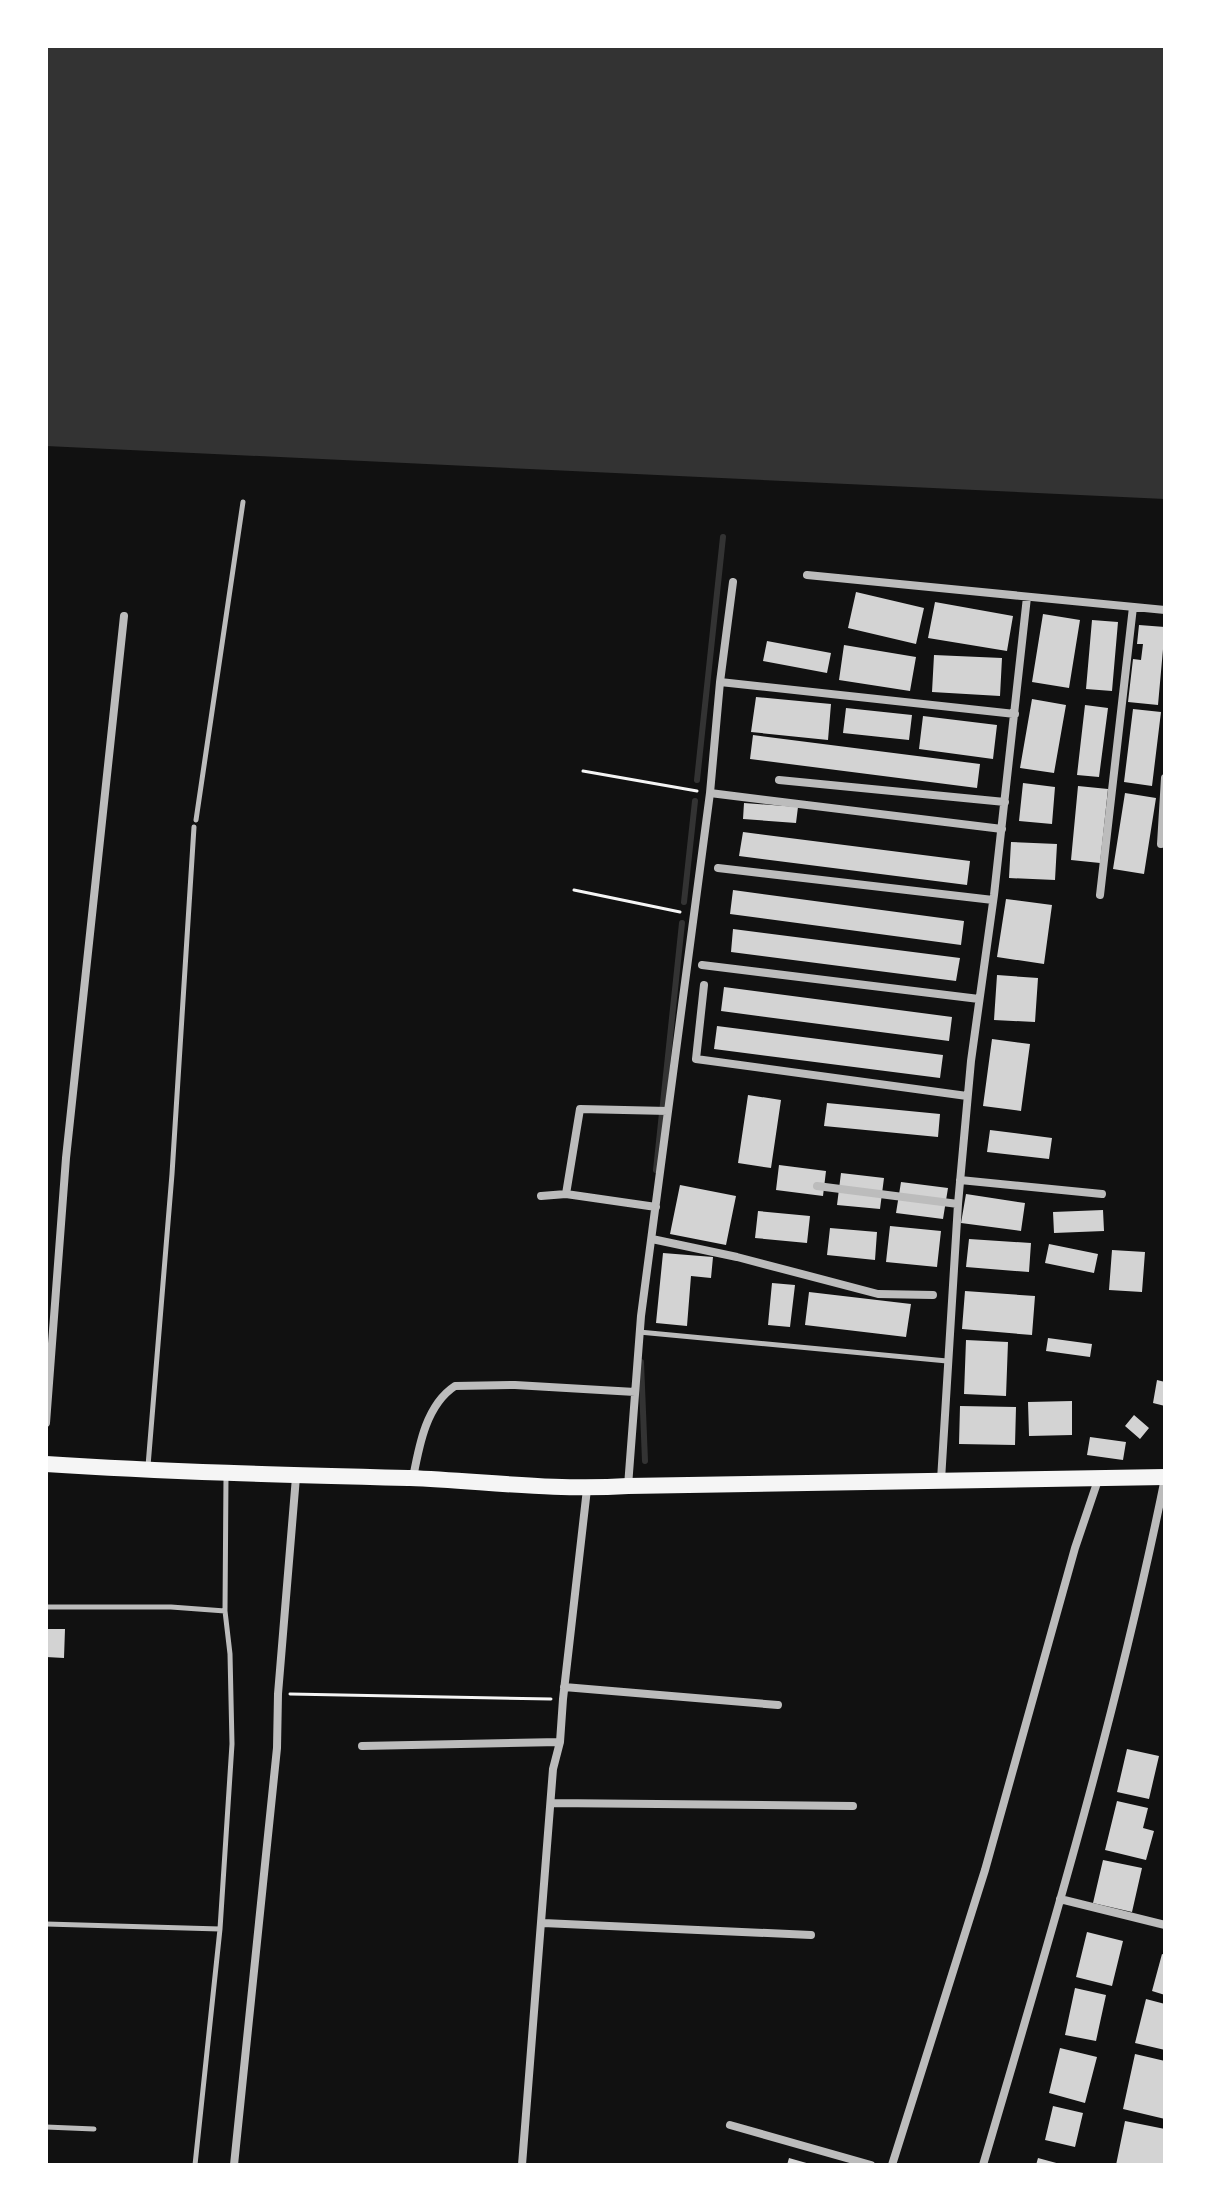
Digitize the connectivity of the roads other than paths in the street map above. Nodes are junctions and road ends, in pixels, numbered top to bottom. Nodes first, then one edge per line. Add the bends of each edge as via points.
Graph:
1 (243, 502) dead end
2 (807, 575) dead end
3 (733, 582) dead end
4 (1027, 597) junction
5 (1133, 607) junction
6 (1165, 610) edge
7 (124, 616) dead end
8 (720, 682) junction
9 (1015, 714) junction
10 (1165, 778) edge
11 (779, 780) dead end
12 (710, 793) junction
13 (1005, 802) junction
14 (1002, 829) junction
15 (1161, 844) dead end
16 (718, 868) dead end
17 (1100, 895) dead end
18 (993, 900) junction
19 (702, 965) dead end
20 (704, 985) dead end
21 (979, 999) junction
22 (967, 1096) junction
23 (668, 1111) junction
24 (960, 1180) junction
25 (817, 1186) dead end
26 (566, 1194) junction
27 (1102, 1194) dead end
28 (541, 1196) dead end
29 (958, 1204) junction
30 (656, 1207) junction
31 (652, 1239) junction
32 (933, 1295) dead end
33 (639, 1332) junction
34 (947, 1361) junction
35 (635, 1392) junction
36 (46, 1423) edge
37 (46, 1464) edge
38 (148, 1471) junction
39 (227, 1472) junction
40 (296, 1477) junction
41 (1099, 1477) junction
42 (1165, 1477) edge
43 (412, 1478) junction
44 (941, 1480) junction
45 (628, 1486) junction
46 (587, 1489) junction
47 (46, 1607) edge
48 (225, 1611) junction
49 (564, 1687) junction
50 (778, 1705) dead end
51 (560, 1742) junction
52 (362, 1746) dead end
53 (551, 1803) junction
54 (853, 1806) dead end
55 (1060, 1899) junction
56 (543, 1923) junction
57 (46, 1924) edge
58 (1165, 1925) edge
59 (220, 1929) junction
60 (811, 1935) dead end
61 (730, 2125) dead end
62 (46, 2127) edge
63 (94, 2129) dead end
64 (195, 2165) edge
65 (234, 2165) edge
66 (522, 2165) edge
67 (871, 2165) edge
68 (892, 2165) edge
69 (983, 2165) edge

1 - 38 lane via 195,823
2 - 4 street
3 - 8 street
4 - 5 street
4 - 9 street
5 - 6 street
5 - 17 street
7 - 36 street via 66,1158
8 - 9 street
8 - 12 street
9 - 13 street
10 - 15 street
11 - 13 street
12 - 14 street
12 - 23 street
13 - 14 street
14 - 18 street
16 - 18 street
18 - 21 street
19 - 21 street
20 - 22 street via 696,1059
21 - 22 street
22 - 24 street
23 - 26 street via 580,1109
23 - 30 street
24 - 27 street
24 - 29 street
25 - 29 street
26 - 28 street
26 - 30 street
29 - 34 street
30 - 31 street
31 - 32 street via 878,1294
31 - 33 street
33 - 34 lane
33 - 35 street
34 - 44 street
35 - 43 street via 455,1386 438,1403 422,1434
35 - 45 street
37 - 38 main road
38 - 39 main road
39 - 40 main road
39 - 48 lane
40 - 43 main road
40 - 65 street via 277,1748
41 - 42 main road
41 - 44 main road
41 - 68 street via 985,1870
42 - 55 street via 1126,1654
43 - 46 main road
44 - 45 main road
45 - 46 main road
46 - 49 street
47 - 48 lane
48 - 59 lane via 232,1744
49 - 50 street
49 - 51 street
51 - 52 street
51 - 53 street
53 - 54 street
53 - 56 street
55 - 58 street
55 - 69 street
56 - 60 street
56 - 66 street
57 - 59 lane
59 - 64 lane
61 - 67 street
62 - 63 lane

